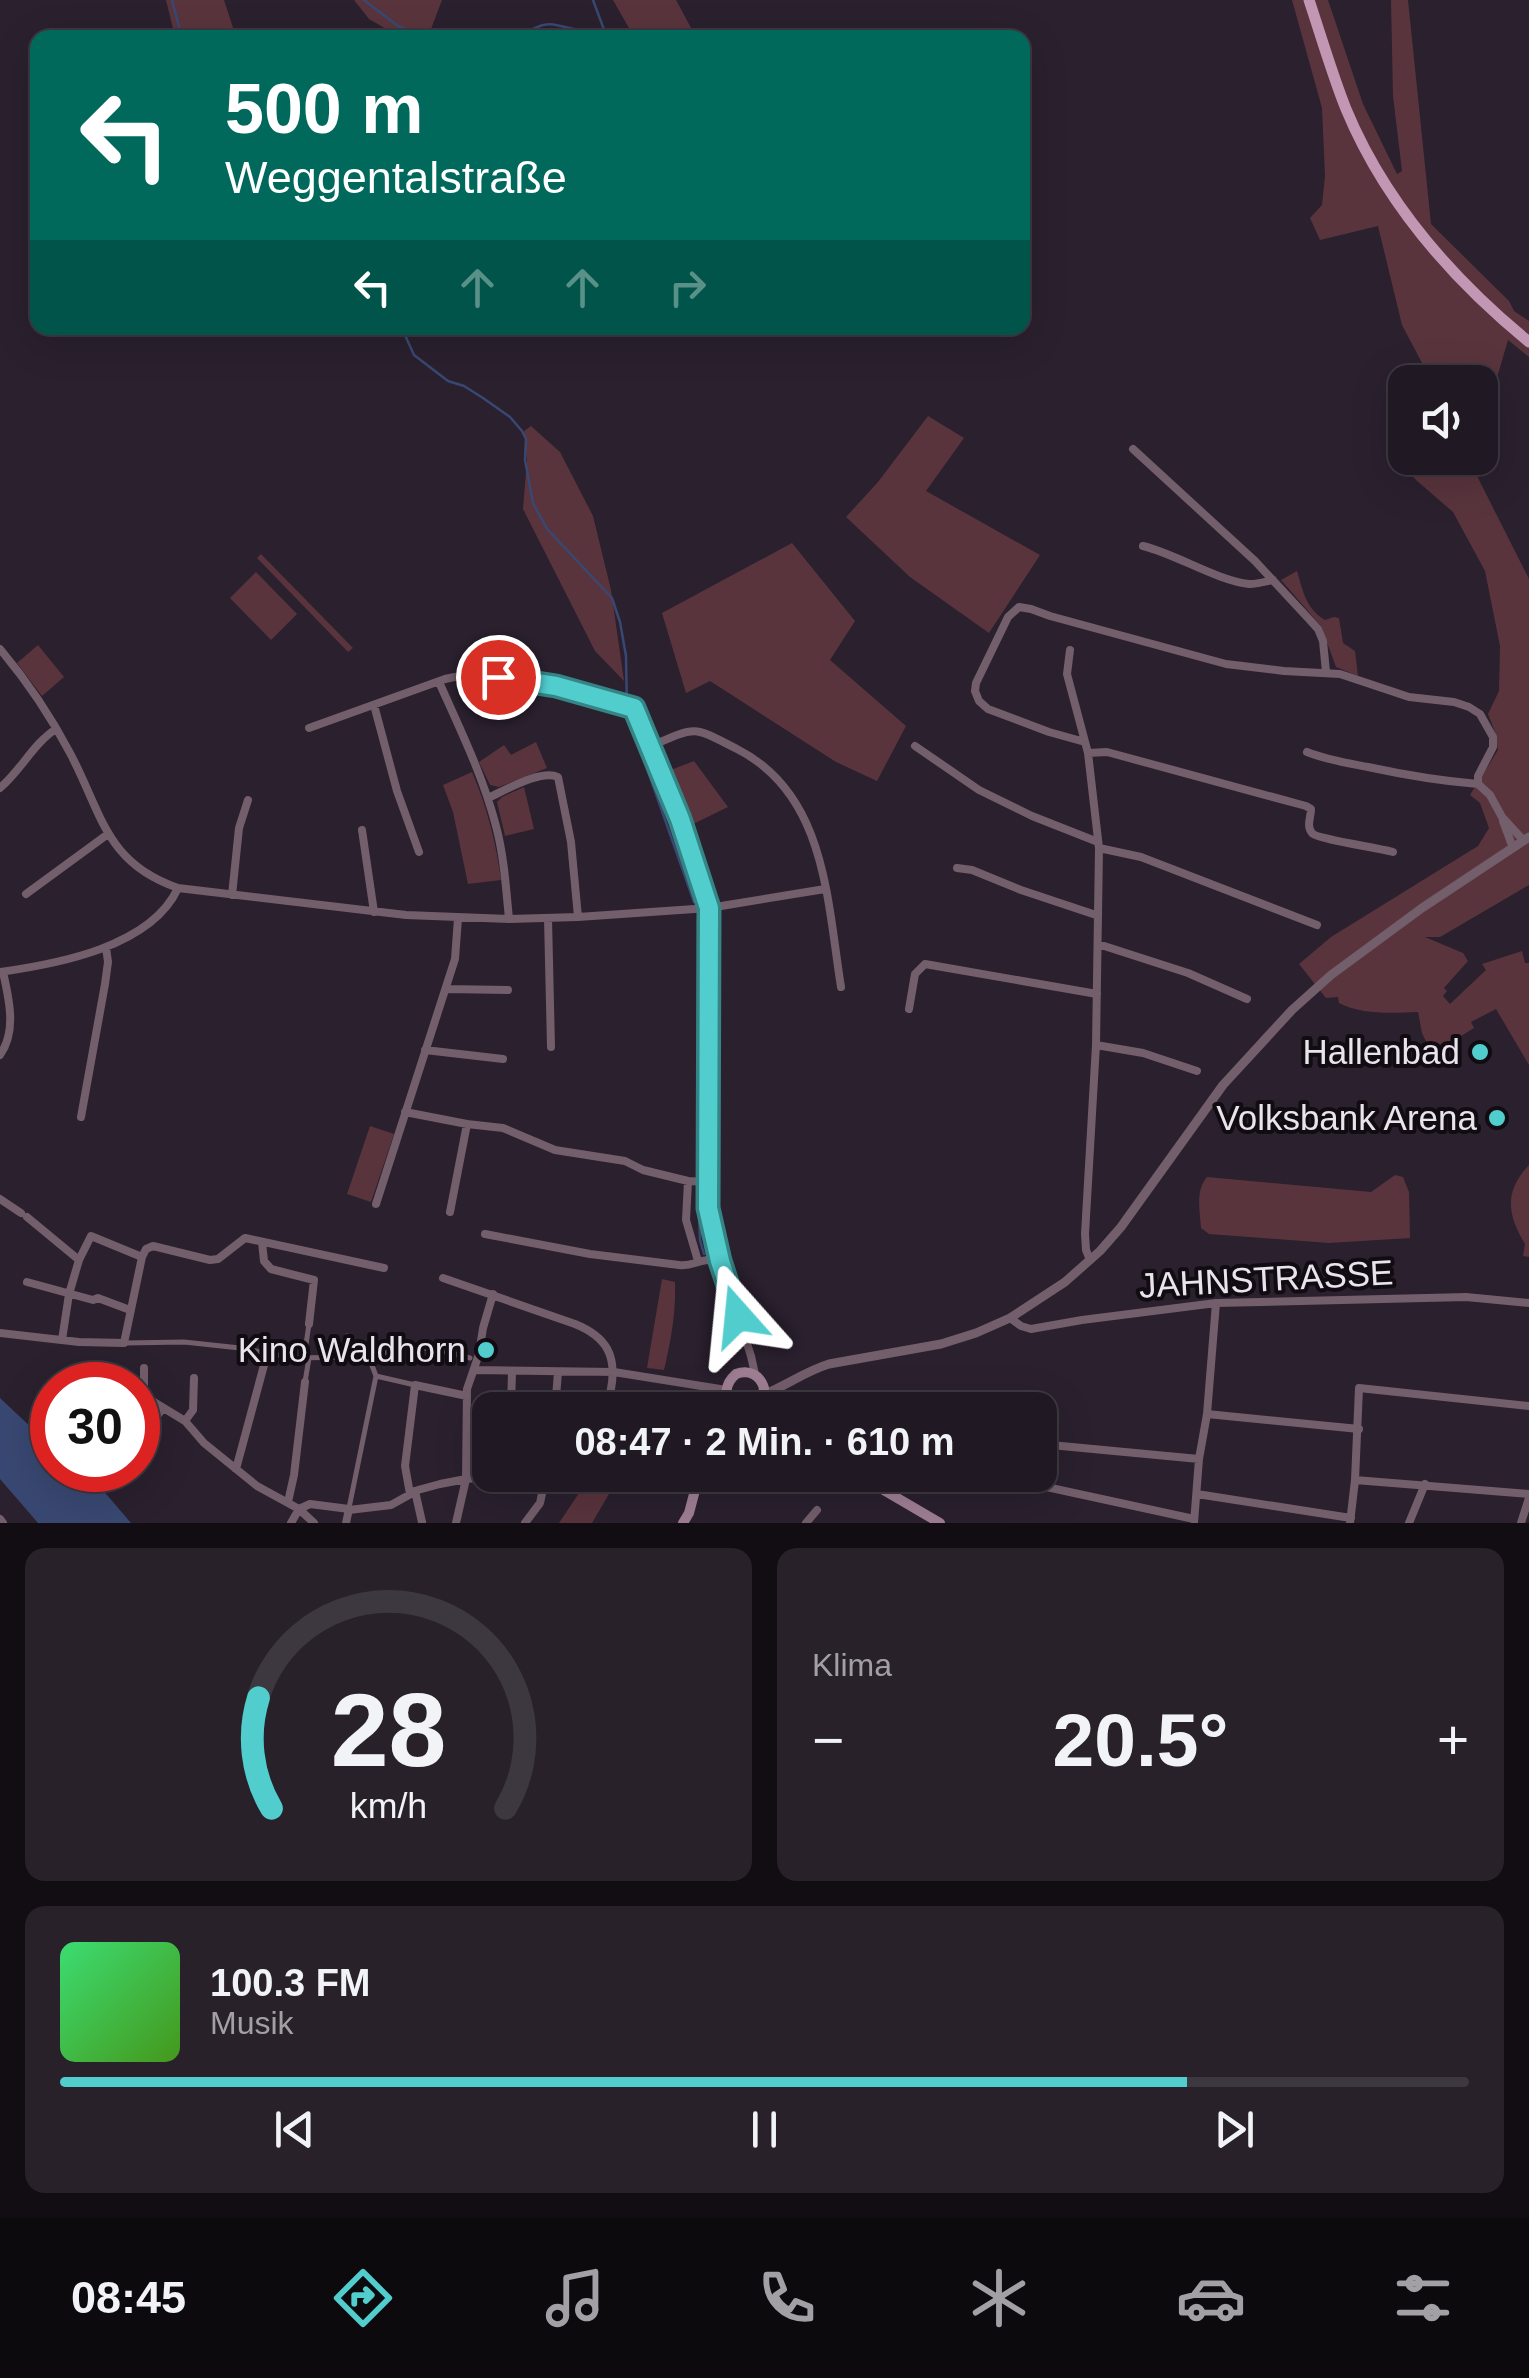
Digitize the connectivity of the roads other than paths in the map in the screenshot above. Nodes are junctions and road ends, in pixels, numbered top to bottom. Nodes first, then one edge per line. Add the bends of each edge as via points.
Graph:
1 (1309, 0) edge
2 (1529, 342) edge
3 (1133, 449) dead end
4 (1143, 546) dead end
5 (1272, 580) junction
6 (0, 649) edge
7 (1070, 650) dead end
8 (1326, 672) junction
9 (440, 682) junction
10 (374, 704) junction
11 (56, 728) junction
12 (308, 728) dead end
13 (1085, 742) junction
14 (650, 746) junction
15 (915, 746) dead end
16 (1307, 752) dead end
17 (1088, 753) junction
18 (1478, 784) junction
19 (0, 788) edge
20 (488, 798) junction
21 (248, 800) dead end
22 (1502, 817) junction
23 (362, 830) dead end
24 (108, 834) junction
25 (1526, 839) edge
26 (1098, 845) junction
27 (1512, 848) junction
28 (419, 852) dead end
29 (1393, 852) dead end
30 (956, 868) dead end
31 (178, 888) junction
32 (826, 889) junction
33 (26, 894) dead end
34 (232, 896) junction
35 (709, 908) junction
36 (374, 912) junction
37 (1096, 914) junction
38 (578, 917) junction
39 (458, 918) junction
40 (548, 918) junction
41 (510, 919) junction
42 (1316, 925) dead end
43 (1098, 944) junction
44 (106, 948) junction
45 (2, 972) edge
46 (842, 987) dead end
47 (446, 989) junction
48 (508, 990) dead end
49 (1097, 994) junction
50 (1247, 999) dead end
51 (909, 1009) dead end
52 (1096, 1045) junction
53 (551, 1048) dead end
54 (425, 1050) junction
55 (0, 1056) edge
56 (504, 1059) dead end
57 (1197, 1071) dead end
58 (405, 1112) junction
59 (81, 1117) dead end
60 (467, 1124) junction
61 (690, 1182) junction
62 (706, 1182) junction
63 (0, 1199) edge
64 (376, 1204) dead end
65 (450, 1212) dead end
66 (484, 1234) dead end
67 (262, 1242) junction
68 (144, 1253) junction
69 (78, 1260) junction
70 (1090, 1260) junction
71 (720, 1261) junction
72 (698, 1262) junction
73 (384, 1268) dead end
74 (442, 1278) dead end
75 (26, 1282) dead end
76 (69, 1294) junction
77 (493, 1294) junction
78 (1216, 1303) junction
79 (1529, 1303) edge
80 (130, 1310) junction
81 (1010, 1318) junction
82 (309, 1324) joint
83 (0, 1332) edge
84 (347, 1336) dead end
85 (62, 1340) junction
86 (124, 1343) junction
87 (749, 1350) junction
88 (267, 1354) junction
89 (344, 1356) junction
90 (306, 1358) junction
91 (370, 1360) junction
92 (474, 1363) junction
93 (512, 1370) junction
94 (558, 1372) junction
95 (614, 1372) junction
96 (741, 1372) junction
97 (380, 1377) junction
98 (194, 1378) dead end
99 (305, 1382) joint
100 (415, 1385) junction
101 (724, 1390) joint
102 (511, 1392) edge
103 (556, 1392) edge
104 (610, 1392) edge
105 (757, 1392) edge
106 (759, 1392) edge
107 (768, 1392) edge
108 (467, 1396) junction
109 (161, 1406) edge
110 (1529, 1406) edge
111 (1207, 1414) junction
112 (185, 1421) junction
113 (1358, 1430) junction
114 (1057, 1446) edge
115 (1199, 1459) junction
116 (236, 1469) junction
117 (472, 1478) edge
118 (466, 1479) junction
119 (1356, 1480) junction
120 (1425, 1484) junction
121 (1057, 1490) edge
122 (542, 1492) edge
123 (694, 1492) edge
124 (887, 1492) edge
125 (412, 1493) junction
126 (1198, 1494) junction
127 (1529, 1496) edge
128 (288, 1502) junction
129 (299, 1509) junction
130 (349, 1510) junction
131 (817, 1510) dead end
132 (1350, 1520) edge
133 (1194, 1521) edge
134 (422, 1522) edge
135 (458, 1522) edge
136 (291, 1523) edge
137 (314, 1523) edge
138 (346, 1523) edge
139 (525, 1523) edge
140 (683, 1523) edge
141 (806, 1523) edge
142 (939, 1523) edge
143 (1409, 1523) edge
144 (1522, 1523) edge

1 - 2 main road via 1346,108 1401,210 1465,286
3 - 5 street
4 - 5 street via 1244,583
5 - 8 street via 1318,629
6 - 11 street
7 - 13 street via 1067,674
8 - 13 street via 1226,664 1020,607 1008,617 976,684 978,701
8 - 18 street via 1480,714 1493,747
9 - 10 street
9 - 14 street via 498,677 623,704 637,712
9 - 20 street
10 - 12 street
10 - 28 street
11 - 19 street
11 - 24 street
13 - 17 street
14 - 32 street via 697,730 759,762 808,824
14 - 35 street
15 - 26 street via 979,790
16 - 18 street
17 - 26 street
17 - 29 street via 1107,752 1306,806 1312,835
18 - 22 street
20 - 38 street via 542,774 558,777
20 - 41 street
21 - 34 street
22 - 25 street
22 - 27 street
23 - 36 street
24 - 31 street via 138,868
24 - 33 street
25 - 27 street
26 - 37 street
26 - 42 street
27 - 70 street via 1292,1010 1222,1084 1122,1227
30 - 37 street
31 - 34 street
31 - 44 street via 144,925
32 - 35 street
32 - 46 street
34 - 36 street
35 - 38 street
35 - 62 street
36 - 39 street
37 - 43 street
38 - 40 street
39 - 41 street
39 - 47 street
40 - 41 street
40 - 53 street
43 - 49 street
43 - 50 street
44 - 45 street
44 - 59 street
45 - 55 street via 10,1020
47 - 48 street
47 - 54 street
49 - 51 street via 925,964 915,974
49 - 52 street
52 - 57 street
52 - 70 street via 1085,1221
54 - 56 street
54 - 58 street
58 - 60 street
58 - 64 street
60 - 61 street
60 - 65 street
61 - 62 street
61 - 72 street via 686,1220
62 - 71 street
63 - 69 street
66 - 72 street via 612,1257
67 - 68 street via 244,1238 210,1260 158,1247
67 - 73 street
67 - 82 street via 271,1269 314,1280
68 - 69 street via 90,1236
68 - 80 street
69 - 76 street
70 - 81 street
71 - 72 street
71 - 87 street
74 - 77 street
75 - 76 street
76 - 80 street
76 - 85 street
77 - 92 street
77 - 95 street via 584,1328 606,1347
78 - 79 street, JAHNSTRASSE via 1466,1297
78 - 81 street, JAHNSTRASSE via 1031,1329
78 - 111 street
80 - 86 street
81 - 107 street via 941,1344 829,1364
82 - 90 street
83 - 85 street
84 - 89 street
85 - 86 street
86 - 88 street via 184,1342
87 - 96 street
87 - 106 street
88 - 90 street
88 - 116 street
89 - 90 street
89 - 91 street
90 - 99 street
91 - 92 street via 408,1346
91 - 97 street
92 - 93 street
92 - 108 street
93 - 94 street
93 - 102 street
94 - 95 street
94 - 103 street
95 - 101 street
95 - 104 street
96 - 101 main road
96 - 105 main road
97 - 100 street
97 - 130 street
98 - 112 street via 193,1410
99 - 128 street
100 - 108 street
100 - 125 street via 406,1466
108 - 118 street
109 - 112 street
110 - 113 street via 1359,1388
111 - 113 street
111 - 115 street
112 - 116 street
113 - 119 street
114 - 115 street
115 - 126 street
116 - 128 street
117 - 118 street
118 - 125 street
118 - 135 street
119 - 120 street
119 - 132 street
120 - 127 street
120 - 143 street
121 - 133 street
122 - 139 street
123 - 140 main road
124 - 142 main road
125 - 130 street via 384,1507
125 - 134 street
126 - 132 street
126 - 133 street
127 - 144 street
128 - 129 street
129 - 130 street via 310,1504
129 - 136 street
129 - 137 street
130 - 138 street
131 - 141 street

